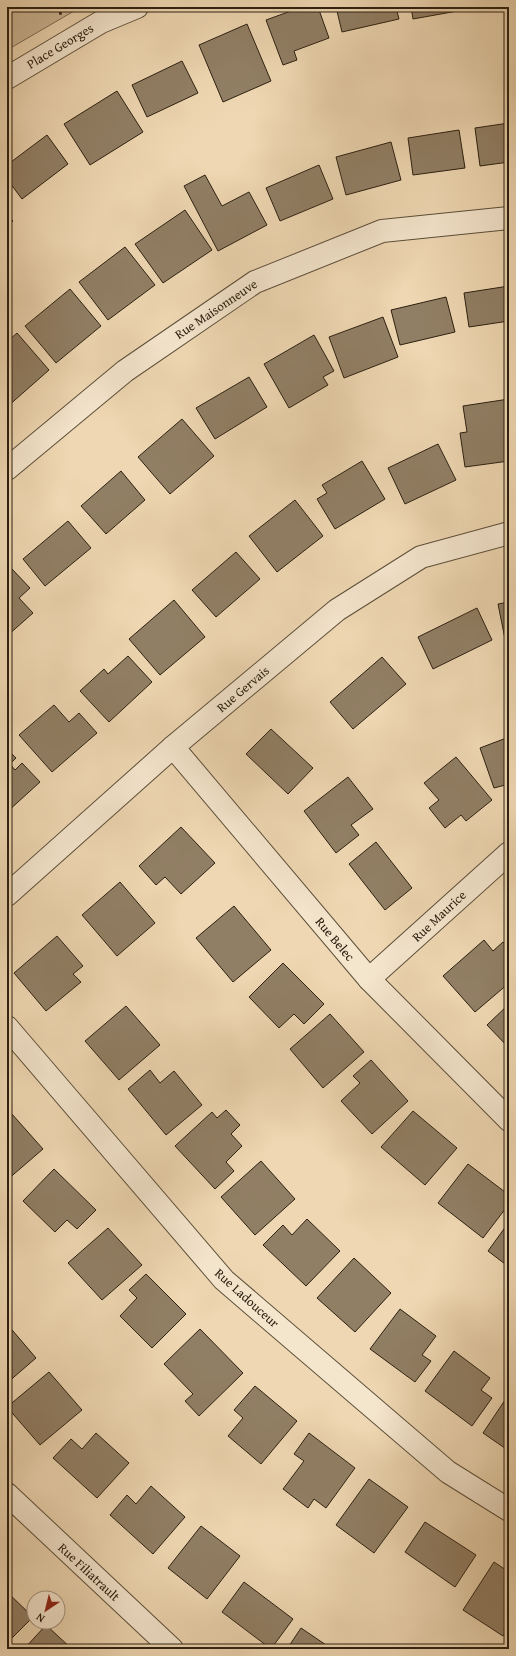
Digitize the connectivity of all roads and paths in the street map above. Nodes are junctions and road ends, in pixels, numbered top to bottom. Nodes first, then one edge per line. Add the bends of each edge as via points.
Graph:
1 (137, 7) edge
2 (7, 78) edge
3 (509, 218) edge
4 (7, 469) edge
5 (509, 533) edge
6 (173, 747) junction
7 (509, 853) edge
8 (7, 895) edge
9 (369, 979) junction
10 (7, 1027) edge
11 (509, 1120) edge
12 (7, 1494) edge
13 (509, 1510) edge
14 (172, 1649) edge

1 - 2 street, Place Georges via 101,22
3 - 4 street, Rue Maisonneuve via 382,230 255,282 125,371
5 - 6 street, Rue Gervais via 422,557 337,610
6 - 8 street, Rue Gervais
6 - 9 street, Rue Belec
7 - 9 street, Rue Maurice
9 - 11 street, Rue Belec
10 - 13 street, Rue Ladouceur via 224,1280 448,1472
12 - 14 street, Rue Filiatrault

